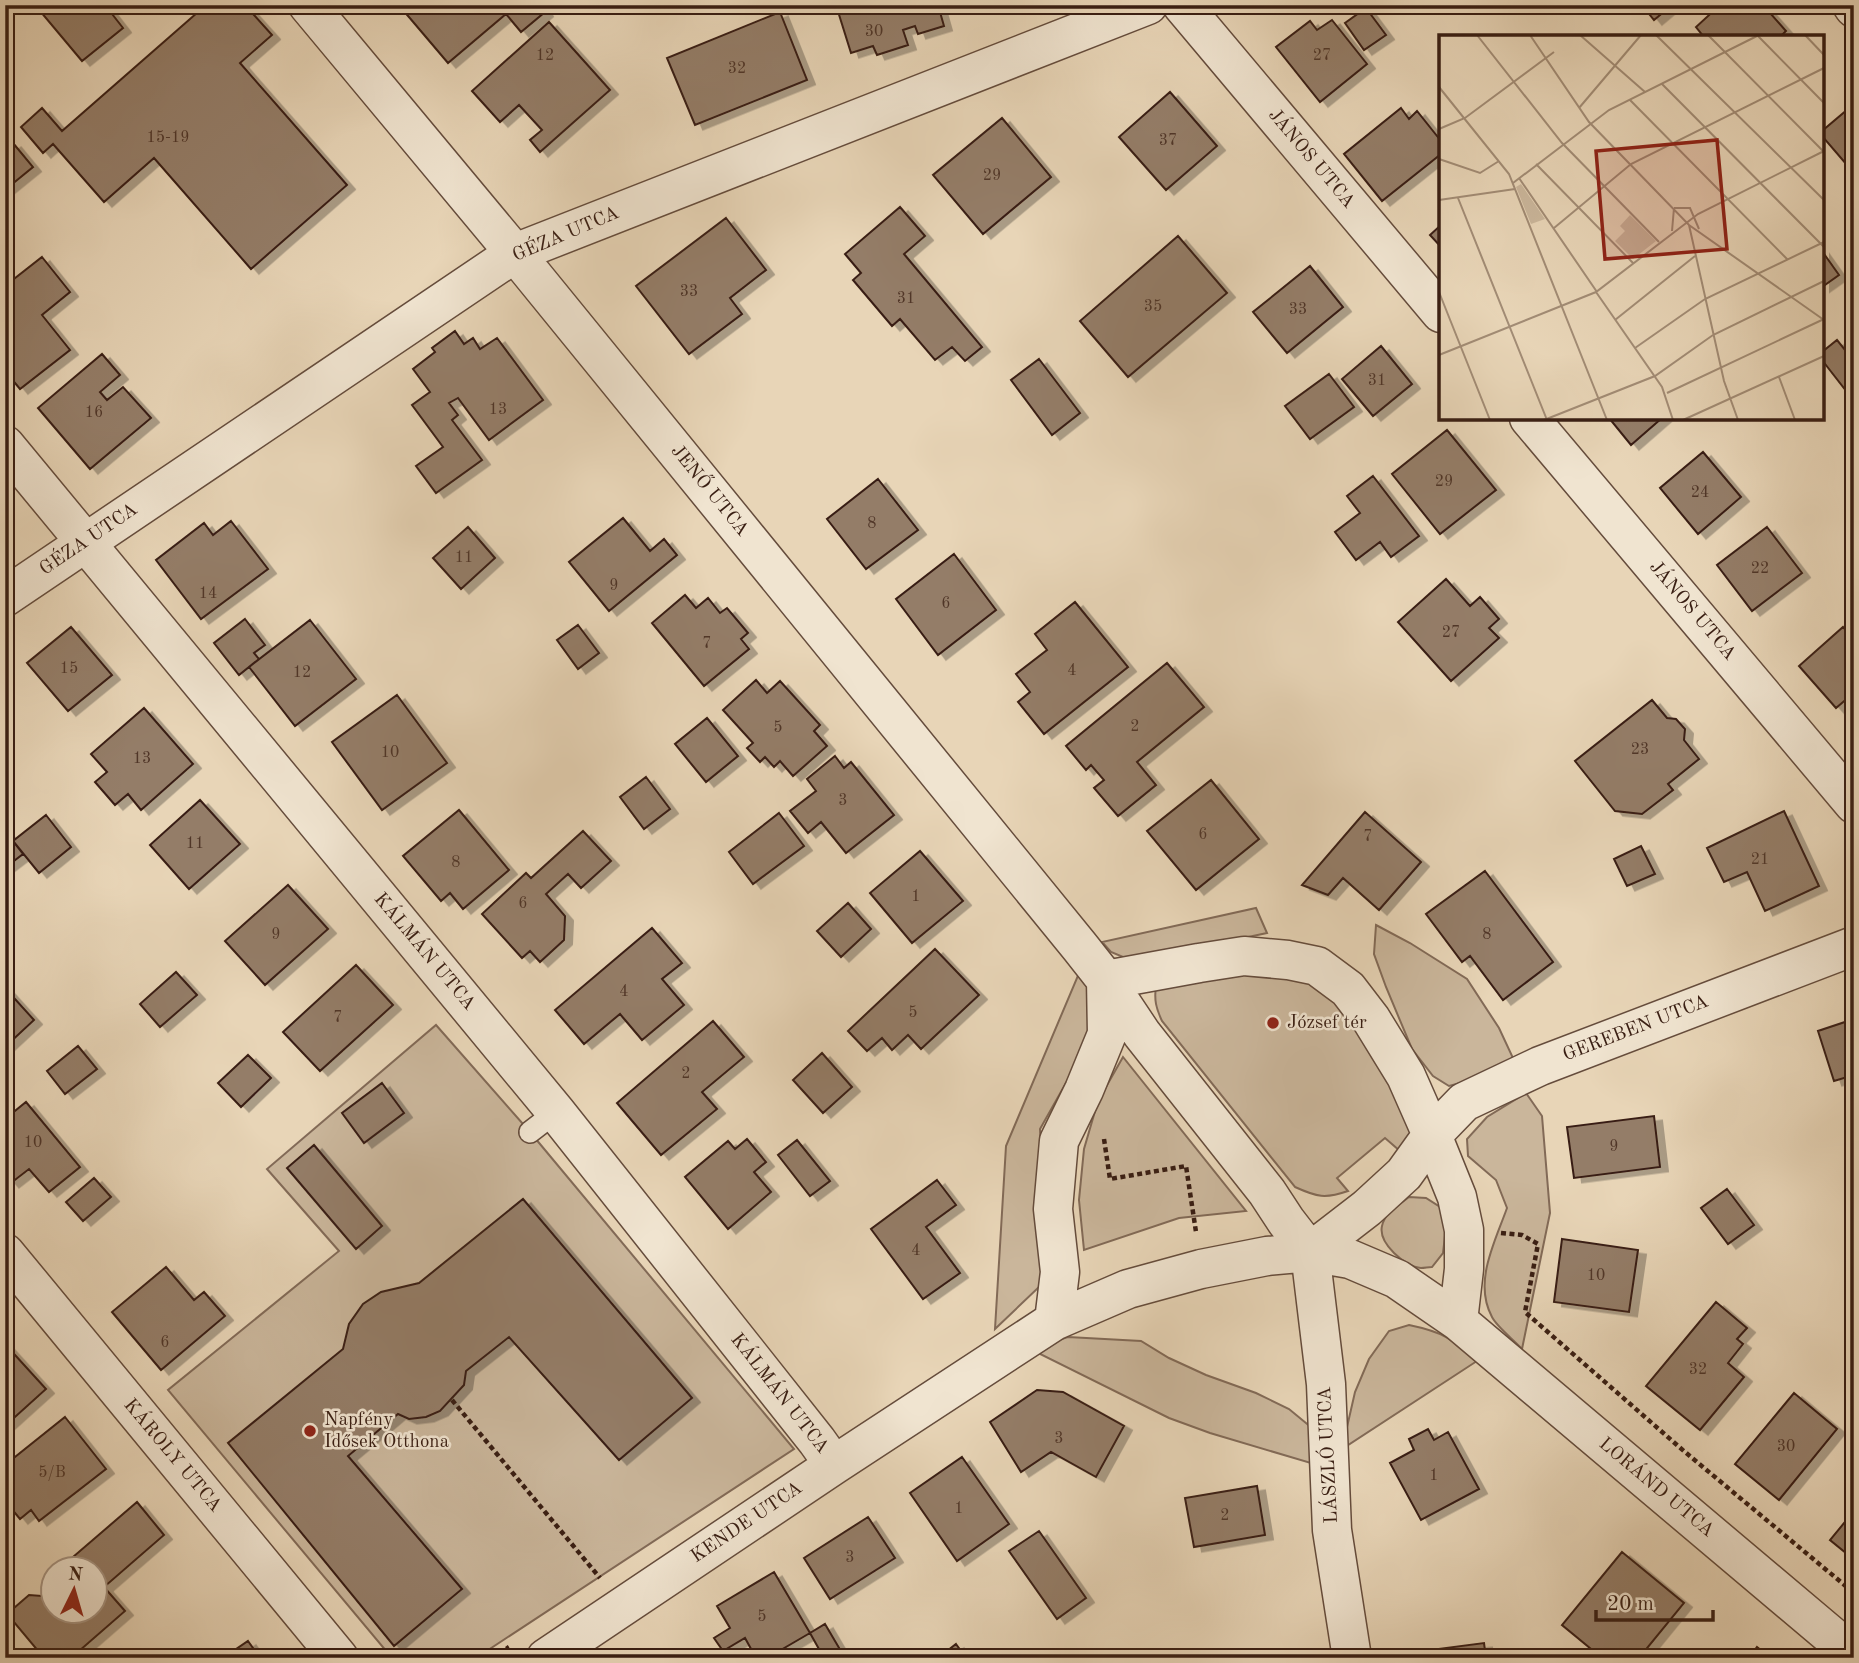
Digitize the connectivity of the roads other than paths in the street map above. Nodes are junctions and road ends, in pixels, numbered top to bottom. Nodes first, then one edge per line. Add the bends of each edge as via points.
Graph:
1 (308, 5) edge
2 (1148, 5) edge
3 (1182, 5) edge
4 (515, 254) junction
5 (1439, 311) edge
6 (1531, 420) edge
7 (5, 445) edge
8 (86, 542) junction
9 (5, 597) edge
10 (1854, 804) edge
11 (1854, 946) edge
12 (1106, 980) junction
13 (1432, 1135) junction
14 (1310, 1252) junction
15 (5, 1254) edge
16 (1054, 1321) junction
17 (1458, 1321) junction
18 (834, 1465) junction
19 (1854, 1655) edge
20 (339, 1658) edge
21 (546, 1658) edge
22 (1352, 1658) edge

1 - 4 street, JENŐ UTCA
2 - 4 street, GÉZA UTCA
3 - 5 street, JÁNOS UTCA
4 - 8 street, GÉZA UTCA
4 - 12 street, JENŐ UTCA
6 - 10 street, JÁNOS UTCA
7 - 8 street, KÁLMÁN UTCA
8 - 9 street, GÉZA UTCA
8 - 18 street, KÁLMÁN UTCA via 543,1122
11 - 13 street, GEREBEN UTCA via 1540,1066 1464,1102
12 - 13 street via 1244,956 1317,966 1348,989 1371,1019 1406,1076
12 - 14 street via 1142,1034
12 - 16 street via 1107,1034 1059,1141 1053,1209 1059,1272
13 - 14 street via 1404,1174
13 - 17 street via 1457,1197 1464,1230
14 - 16 street via 1201,1269 1128,1289
14 - 17 street via 1350,1259 1397,1279
14 - 22 street, LÁSZLÓ UTCA via 1326,1384 1332,1530
15 - 20 street, KÁROLY UTCA
16 - 18 street, KENDE UTCA
17 - 19 street, LORÁND UTCA
18 - 21 street, KENDE UTCA

